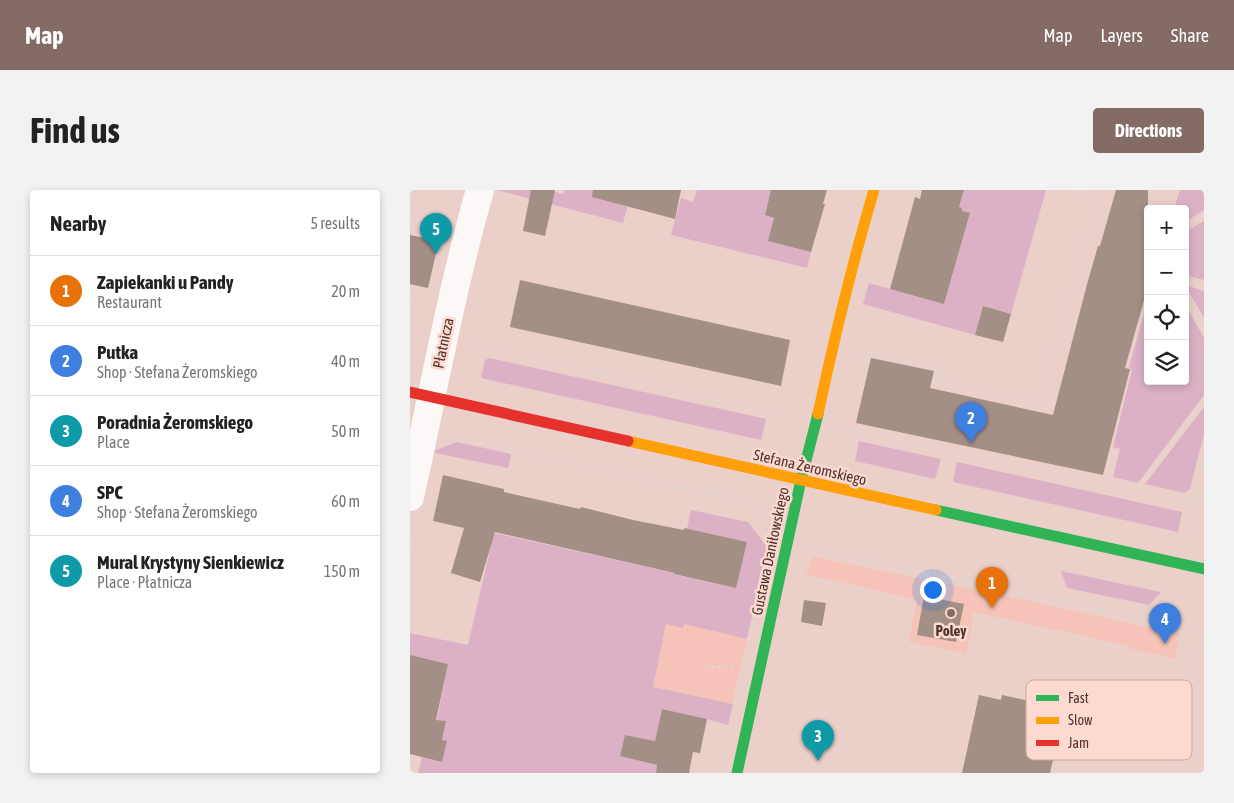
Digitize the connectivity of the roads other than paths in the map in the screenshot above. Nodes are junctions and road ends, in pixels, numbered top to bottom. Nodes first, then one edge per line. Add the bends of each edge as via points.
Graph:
1 (480, 190) edge
2 (874, 190) edge
3 (421, 394) edge
4 (801, 480) junction
5 (410, 497) edge
6 (1204, 569) edge
7 (737, 773) edge

1 - 3 street, Płatnicza
2 - 4 main road, Gustawa Daniłowskiego via 837,326
3 - 4 main road, Stefana Żeromskiego
3 - 5 street, Płatnicza via 422,442
4 - 6 main road, Stefana Żeromskiego
4 - 7 main road, Gustawa Daniłowskiego

